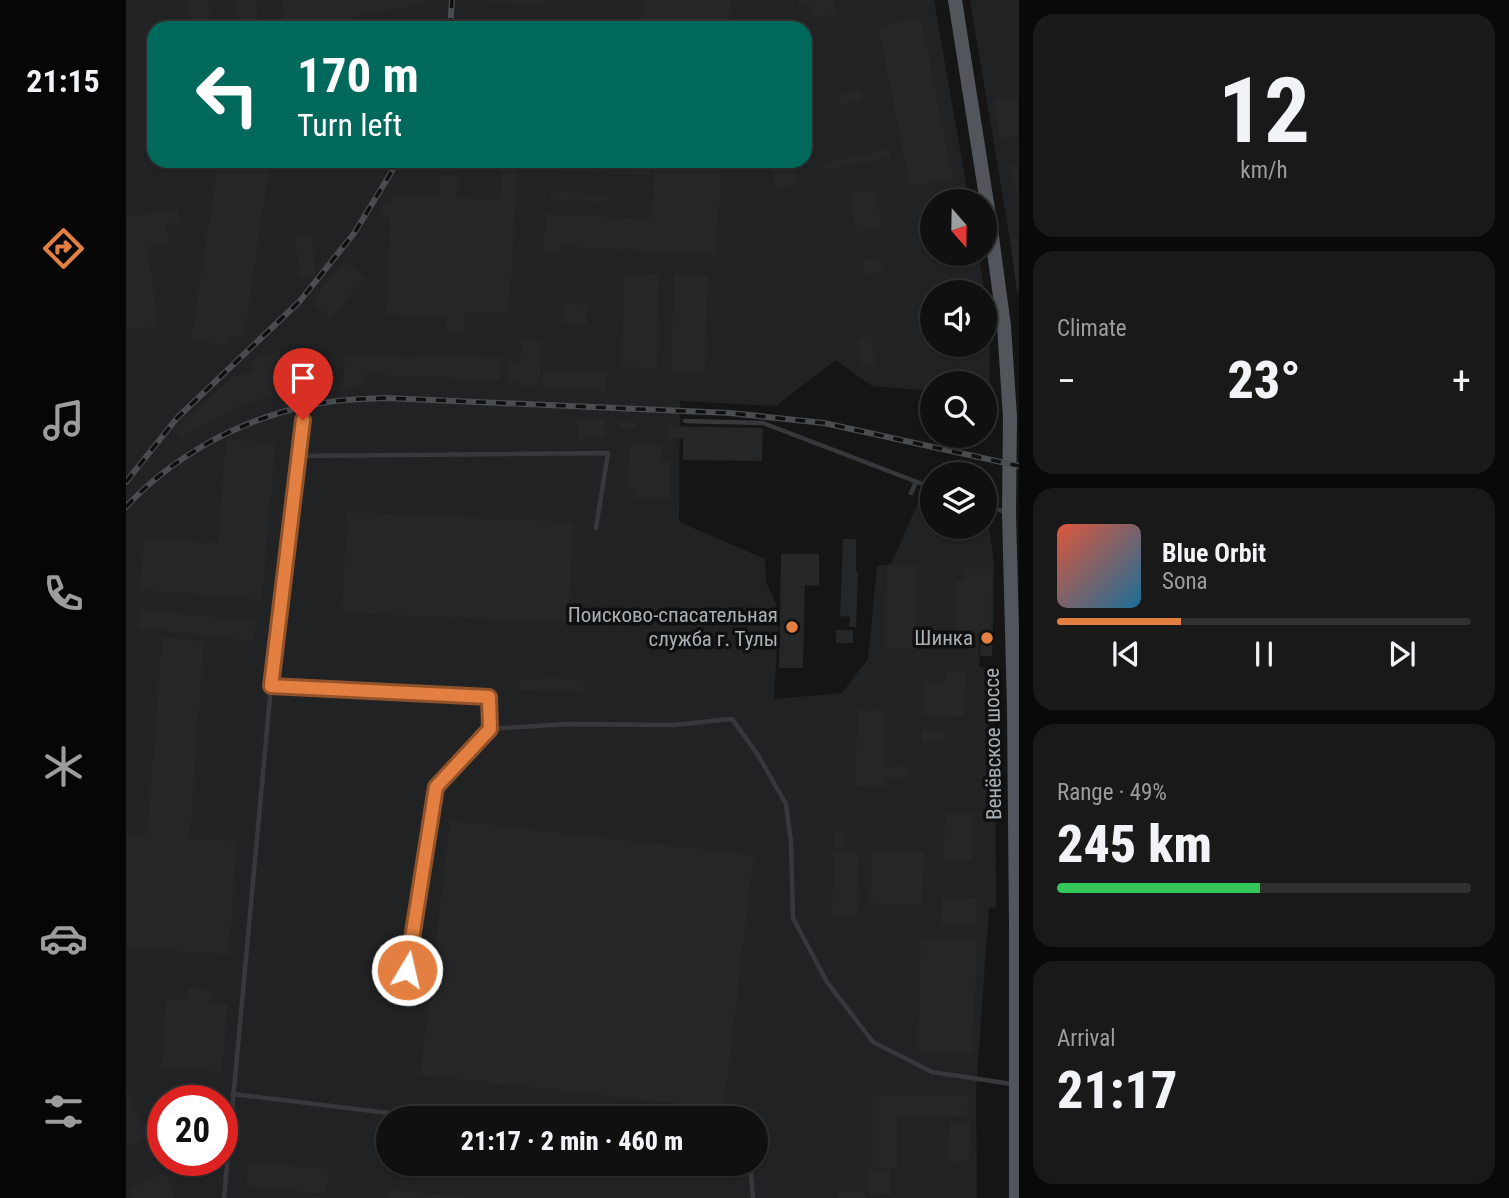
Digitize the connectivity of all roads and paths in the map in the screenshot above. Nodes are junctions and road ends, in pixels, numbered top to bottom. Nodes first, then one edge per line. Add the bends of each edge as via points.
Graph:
1 (955, 0) edge
2 (303, 420) dead end
3 (685, 421) dead end
4 (1015, 439) edge
5 (298, 456) junction
6 (916, 482) junction
7 (920, 483) edge
8 (911, 493) dead end
9 (997, 509) edge
10 (1009, 513) junction
11 (596, 528) dead end
12 (271, 686) junction
13 (1017, 709) edge
14 (490, 729) junction
15 (407, 970) dead end
16 (234, 1085) edge
17 (1016, 1085) junction
18 (238, 1095) edge
19 (376, 1112) edge
20 (226, 1176) edge
21 (751, 1176) edge
22 (224, 1198) edge
23 (753, 1198) edge
24 (1016, 1198) edge

1 - 4 main road, Венёвское шоссе via 1004,326
2 - 5 lane
3 - 6 lane via 763,423
4 - 10 main road, Венёвское шоссе
5 - 11 lane via 608,453
5 - 12 lane
6 - 7 lane
6 - 8 lane
9 - 10 lane
10 - 13 main road, Венёвское шоссе
12 - 14 lane via 489,697
12 - 16 lane
13 - 17 main road, Венёвское шоссе
14 - 15 lane via 436,787
14 - 17 lane via 673,725 732,719 786,804 793,918 827,982 873,1042 932,1072
17 - 24 main road, Венёвское шоссе
18 - 19 lane
20 - 22 lane
21 - 23 lane

